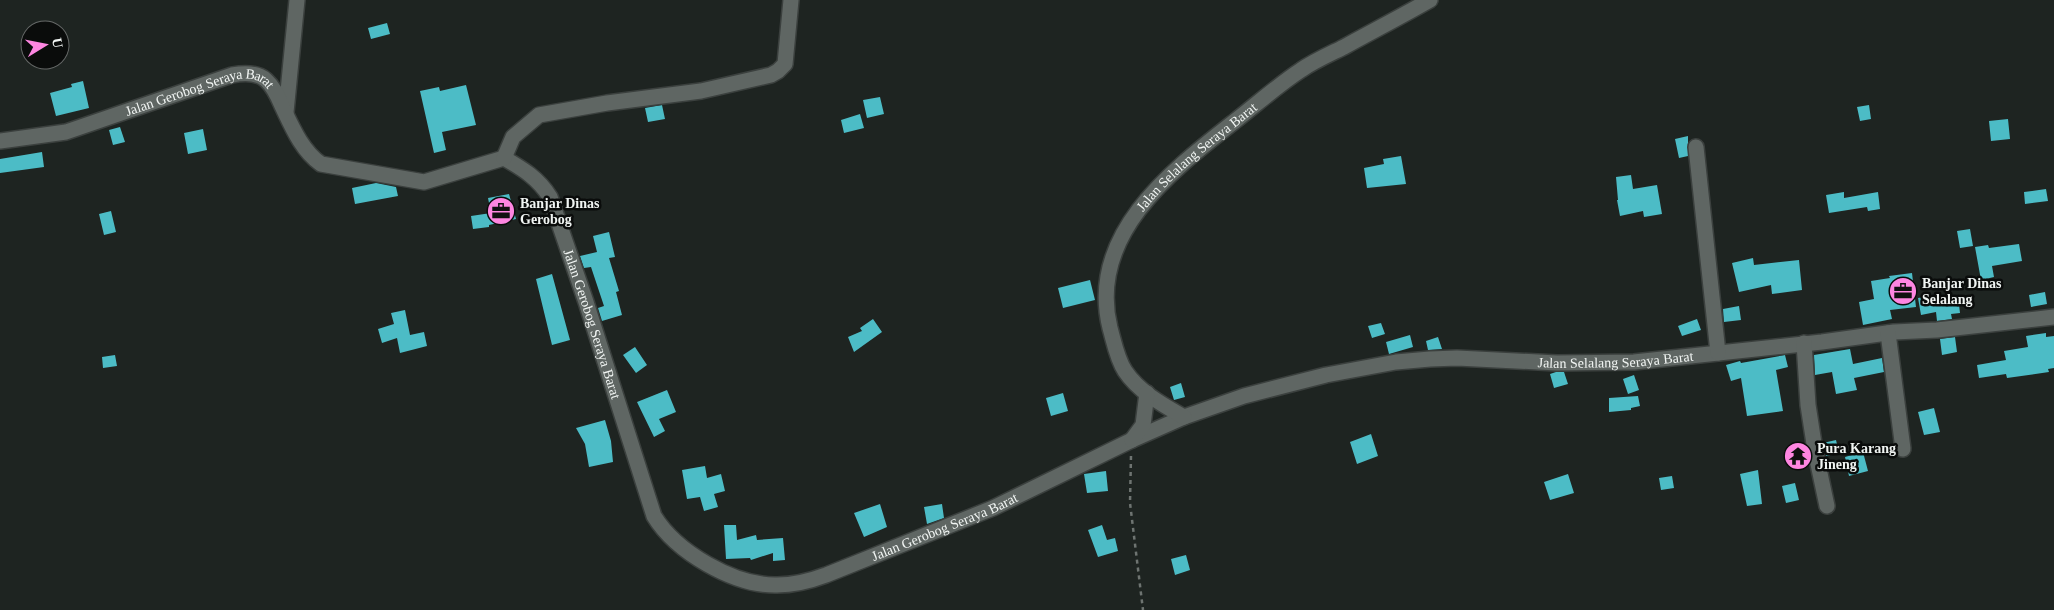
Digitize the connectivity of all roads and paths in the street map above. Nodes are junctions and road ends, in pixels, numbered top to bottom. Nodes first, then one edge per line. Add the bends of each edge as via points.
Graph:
1 (297, 0) edge
2 (791, 0) edge
3 (1430, 0) edge
4 (286, 113) junction
5 (0, 141) edge
6 (1696, 147) dead end
7 (504, 158) junction
8 (2054, 317) edge
9 (1888, 333) junction
10 (1804, 343) junction
11 (1718, 353) junction
12 (1146, 393) junction
13 (1184, 417) junction
14 (1132, 440) junction
15 (1904, 449) dead end
16 (1827, 506) dead end
17 (1143, 610) edge

1 - 4 street
2 - 7 street via 785,64 778,71 701,91 539,115 513,136
3 - 12 street, Jalan Selalang Seraya Barat via 1301,70 1185,160 1141,206 1124,230 1111,260 1106,298 1110,327 1125,370
4 - 5 street, Jalan Gerobog Seraya Barat via 274,88 265,78 242,73 66,132
4 - 7 street, Jalan Gerobog Seraya Barat via 312,158 321,164 424,182
6 - 11 street
7 - 14 street, Jalan Gerobog Seraya Barat via 542,184 550,197 660,527 690,553 736,577 775,586 813,580 993,508
8 - 9 street, Jalan Selalang Seraya Barat
9 - 10 street, Jalan Selalang Seraya Barat
9 - 15 street
10 - 11 street, Jalan Selalang Seraya Barat
10 - 16 street via 1808,405
11 - 13 street, Jalan Selalang Seraya Barat via 1634,362 1557,363 1457,358 1396,362 1326,375 1244,396
12 - 13 street, Jalan Selalang Seraya Barat
12 - 14 street via 1143,425
13 - 14 street, Jalan Selalang Seraya Barat
14 - 17 path via 1130,503

